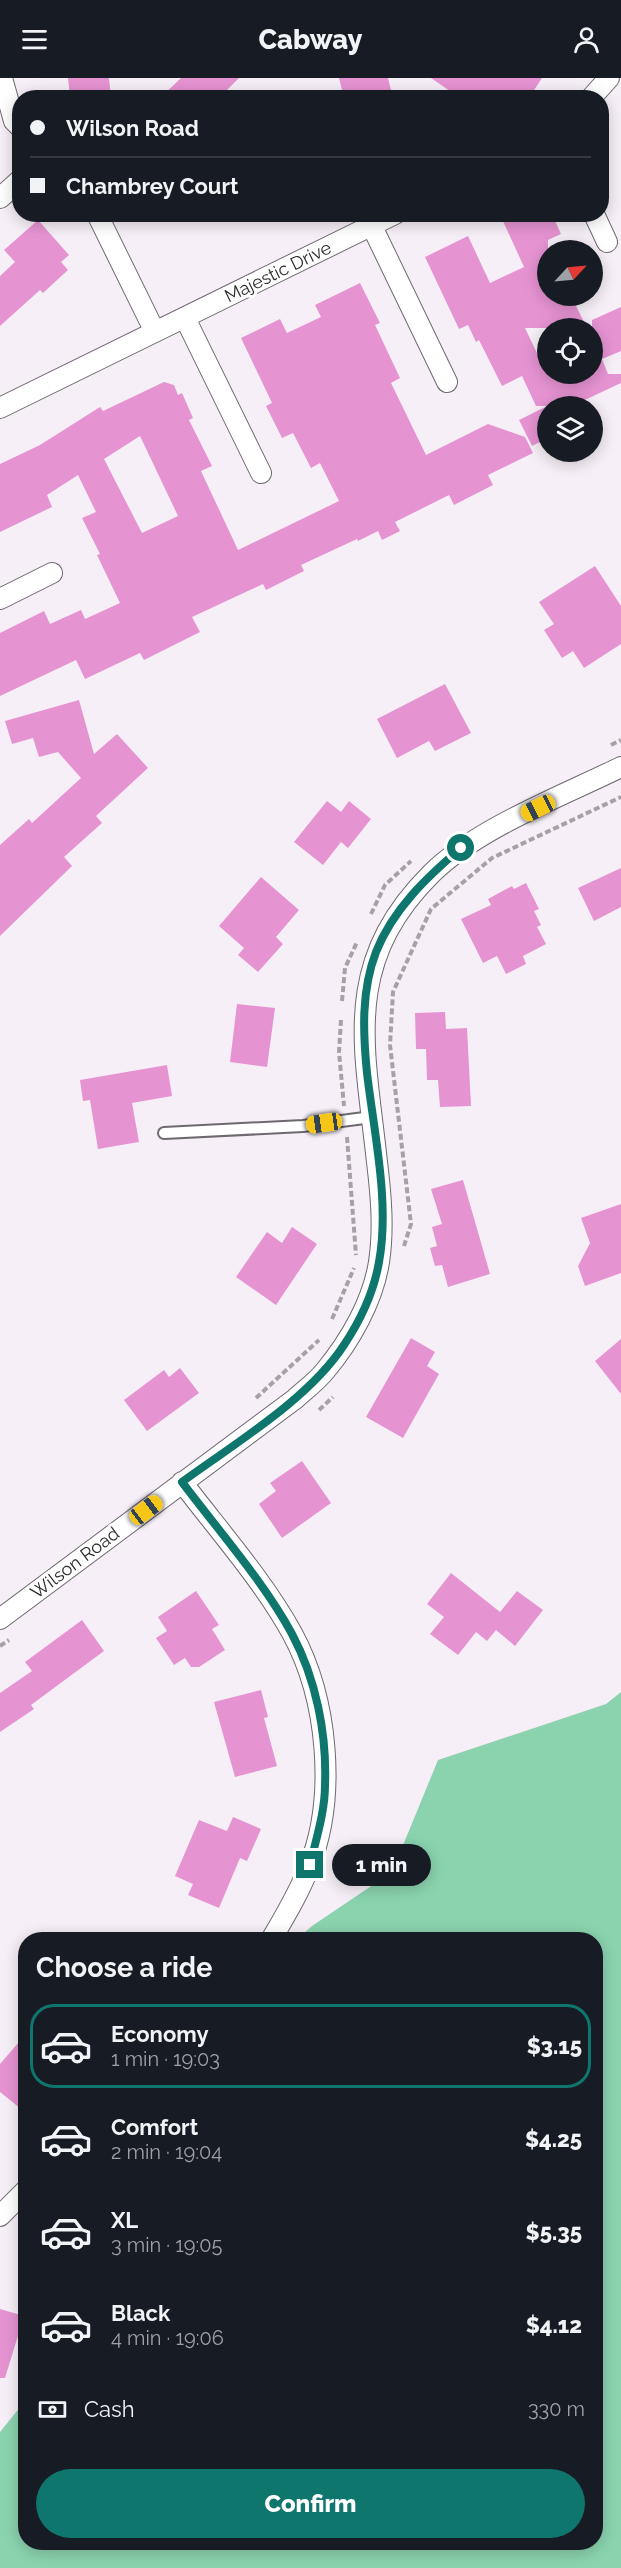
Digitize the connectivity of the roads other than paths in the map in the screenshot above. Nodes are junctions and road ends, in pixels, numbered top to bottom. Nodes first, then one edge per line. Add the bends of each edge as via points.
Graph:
1 (2, 78) edge
2 (609, 78) edge
3 (598, 90) edge
4 (12, 114) edge
5 (12, 187) edge
6 (0, 198) edge
7 (102, 222) edge
8 (365, 222) edge
9 (370, 222) edge
10 (598, 222) edge
11 (607, 242) dead end
12 (185, 318) junction
13 (155, 332) junction
14 (447, 382) dead end
15 (0, 408) edge
16 (261, 473) dead end
17 (52, 573) dead end
18 (0, 598) edge
19 (621, 767) edge
20 (372, 1117) junction
21 (164, 1133) dead end
22 (182, 1482) junction
23 (0, 1619) edge
24 (276, 1932) edge
25 (18, 2198) edge
26 (0, 2216) edge

1 - 4 street
2 - 3 street
5 - 6 street
7 - 13 street
8 - 12 street, Majestic Drive
9 - 14 street
10 - 11 street
12 - 13 street, Majestic Drive
12 - 16 street
13 - 15 street, Majestic Drive
17 - 18 street
19 - 20 street, Wilson Road via 461,848 432,873 390,924 376,953 363,1013
20 - 21 lane via 303,1126
20 - 22 street, Wilson Road via 381,1199 379,1263 358,1322 324,1372 295,1399
22 - 23 street, Wilson Road
22 - 24 street via 276,1606 293,1635 318,1708 325,1746 326,1786 320,1823 310,1865
25 - 26 street

